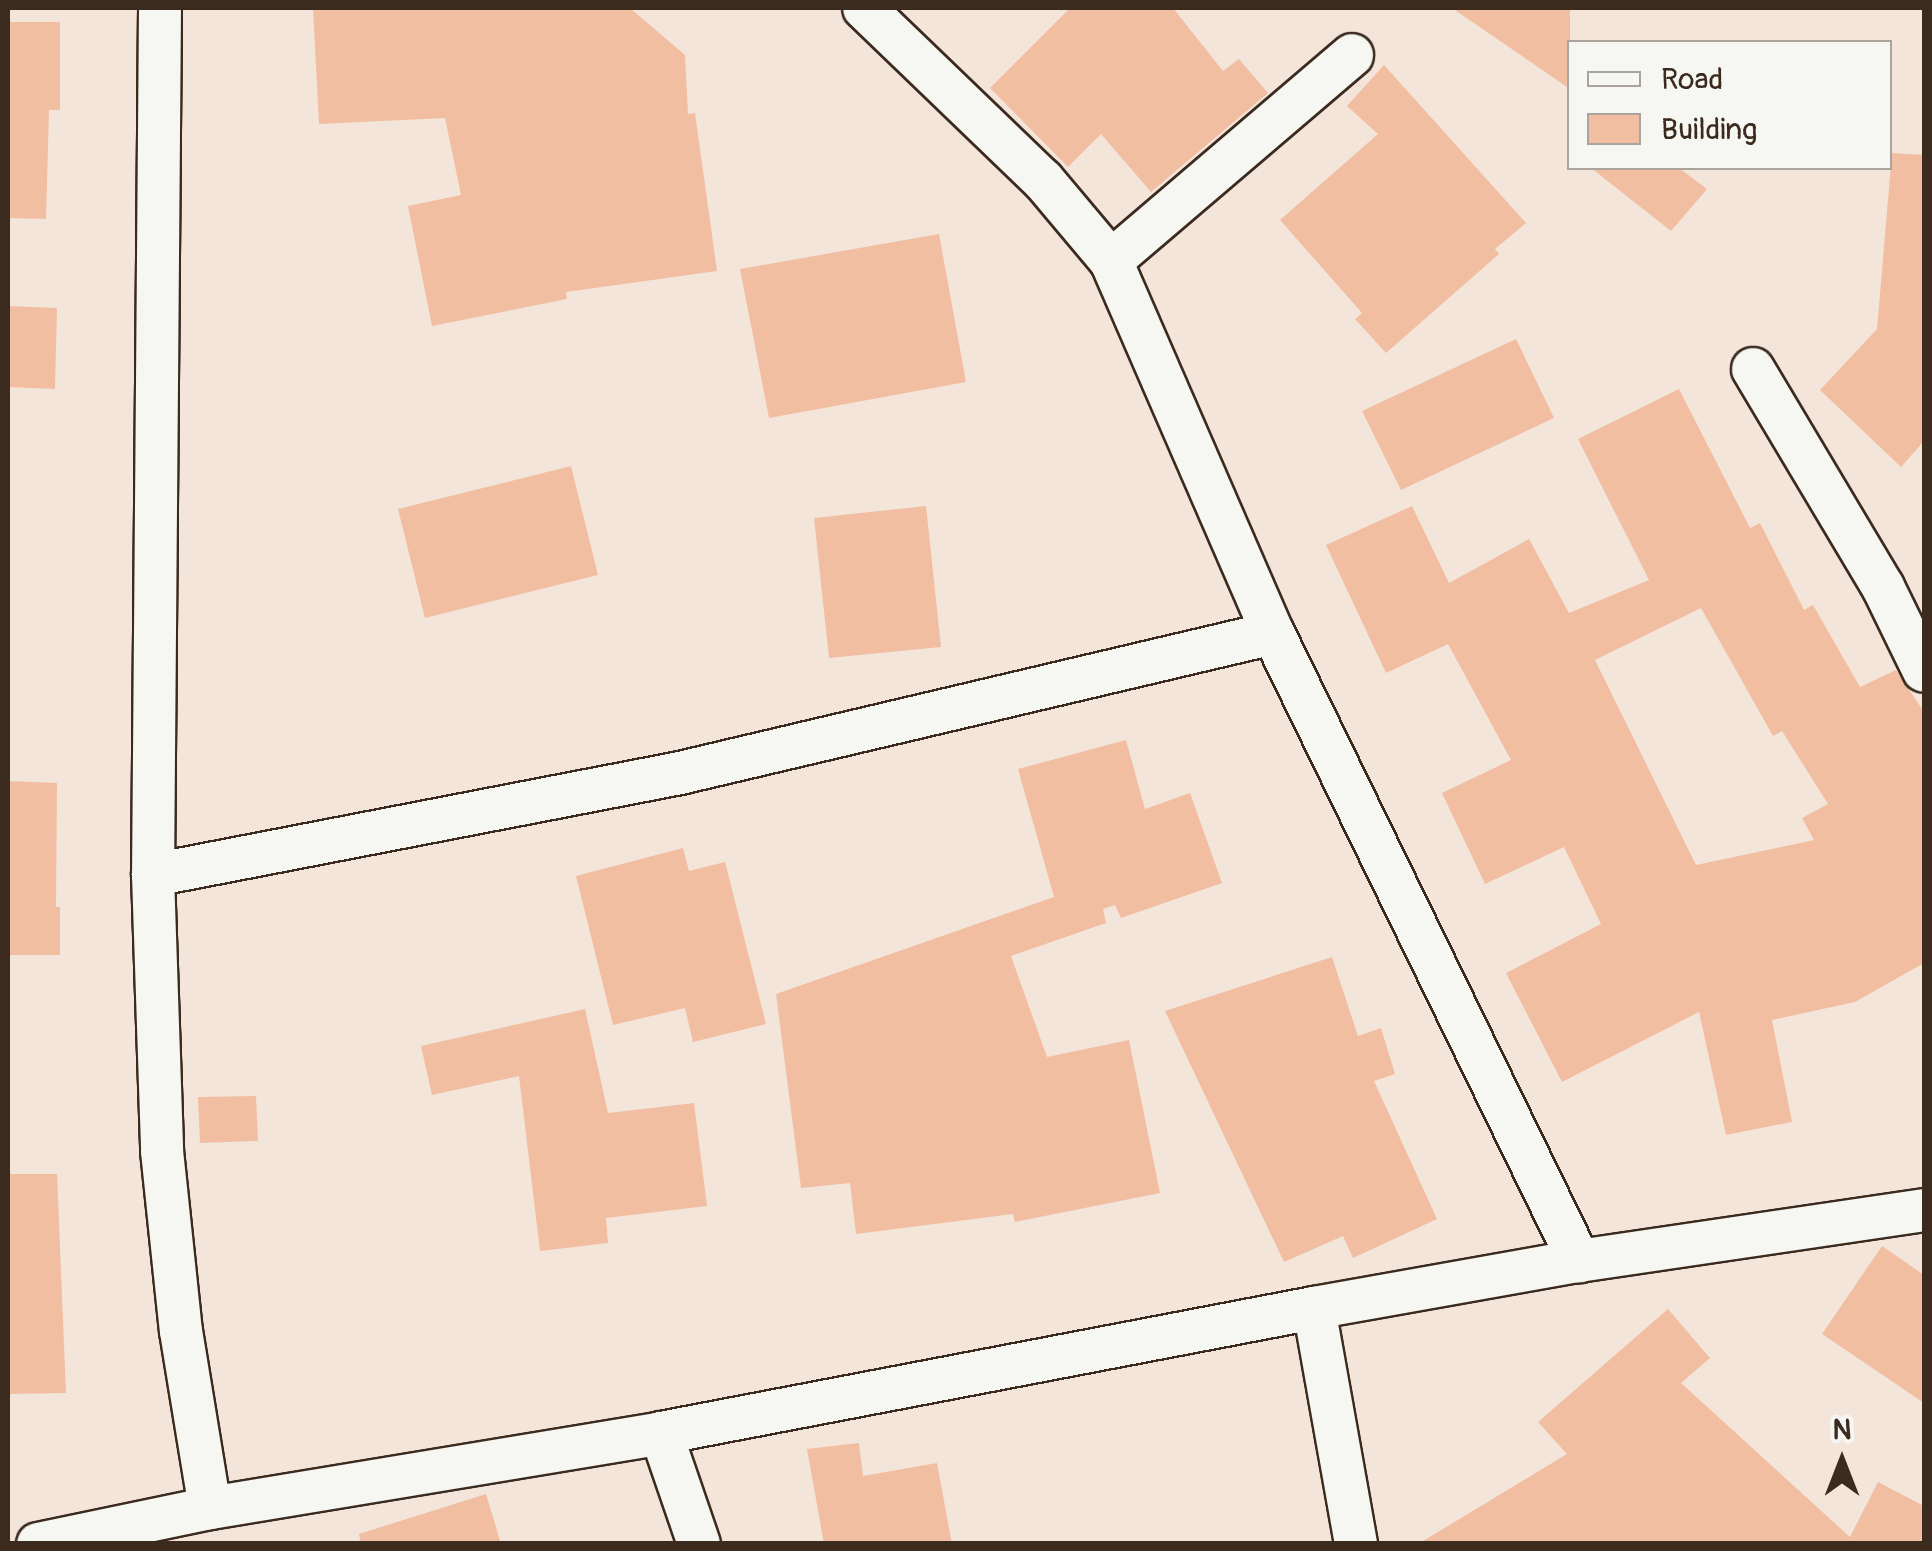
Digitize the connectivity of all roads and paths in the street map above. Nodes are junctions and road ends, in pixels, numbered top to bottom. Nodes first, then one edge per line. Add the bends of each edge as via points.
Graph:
1 (160, 8) edge
2 (864, 8) edge
3 (1352, 55) dead end
4 (1111, 261) junction
5 (1753, 368) dead end
6 (1273, 633) junction
7 (1924, 671) edge
8 (153, 875) junction
9 (1924, 1210) edge
10 (1579, 1261) junction
11 (1314, 1308) junction
12 (661, 1433) junction
13 (210, 1508) junction
14 (38, 1544) edge
15 (700, 1544) edge
16 (1356, 1544) edge

1 - 8 street
2 - 4 street via 1043,180
3 - 4 street
4 - 6 street
5 - 7 street
6 - 8 street via 680,773
6 - 10 street
8 - 13 street via 162,1151 181,1331
9 - 10 street
10 - 11 street
11 - 12 street
11 - 16 street
12 - 13 street
12 - 15 street
13 - 14 street

